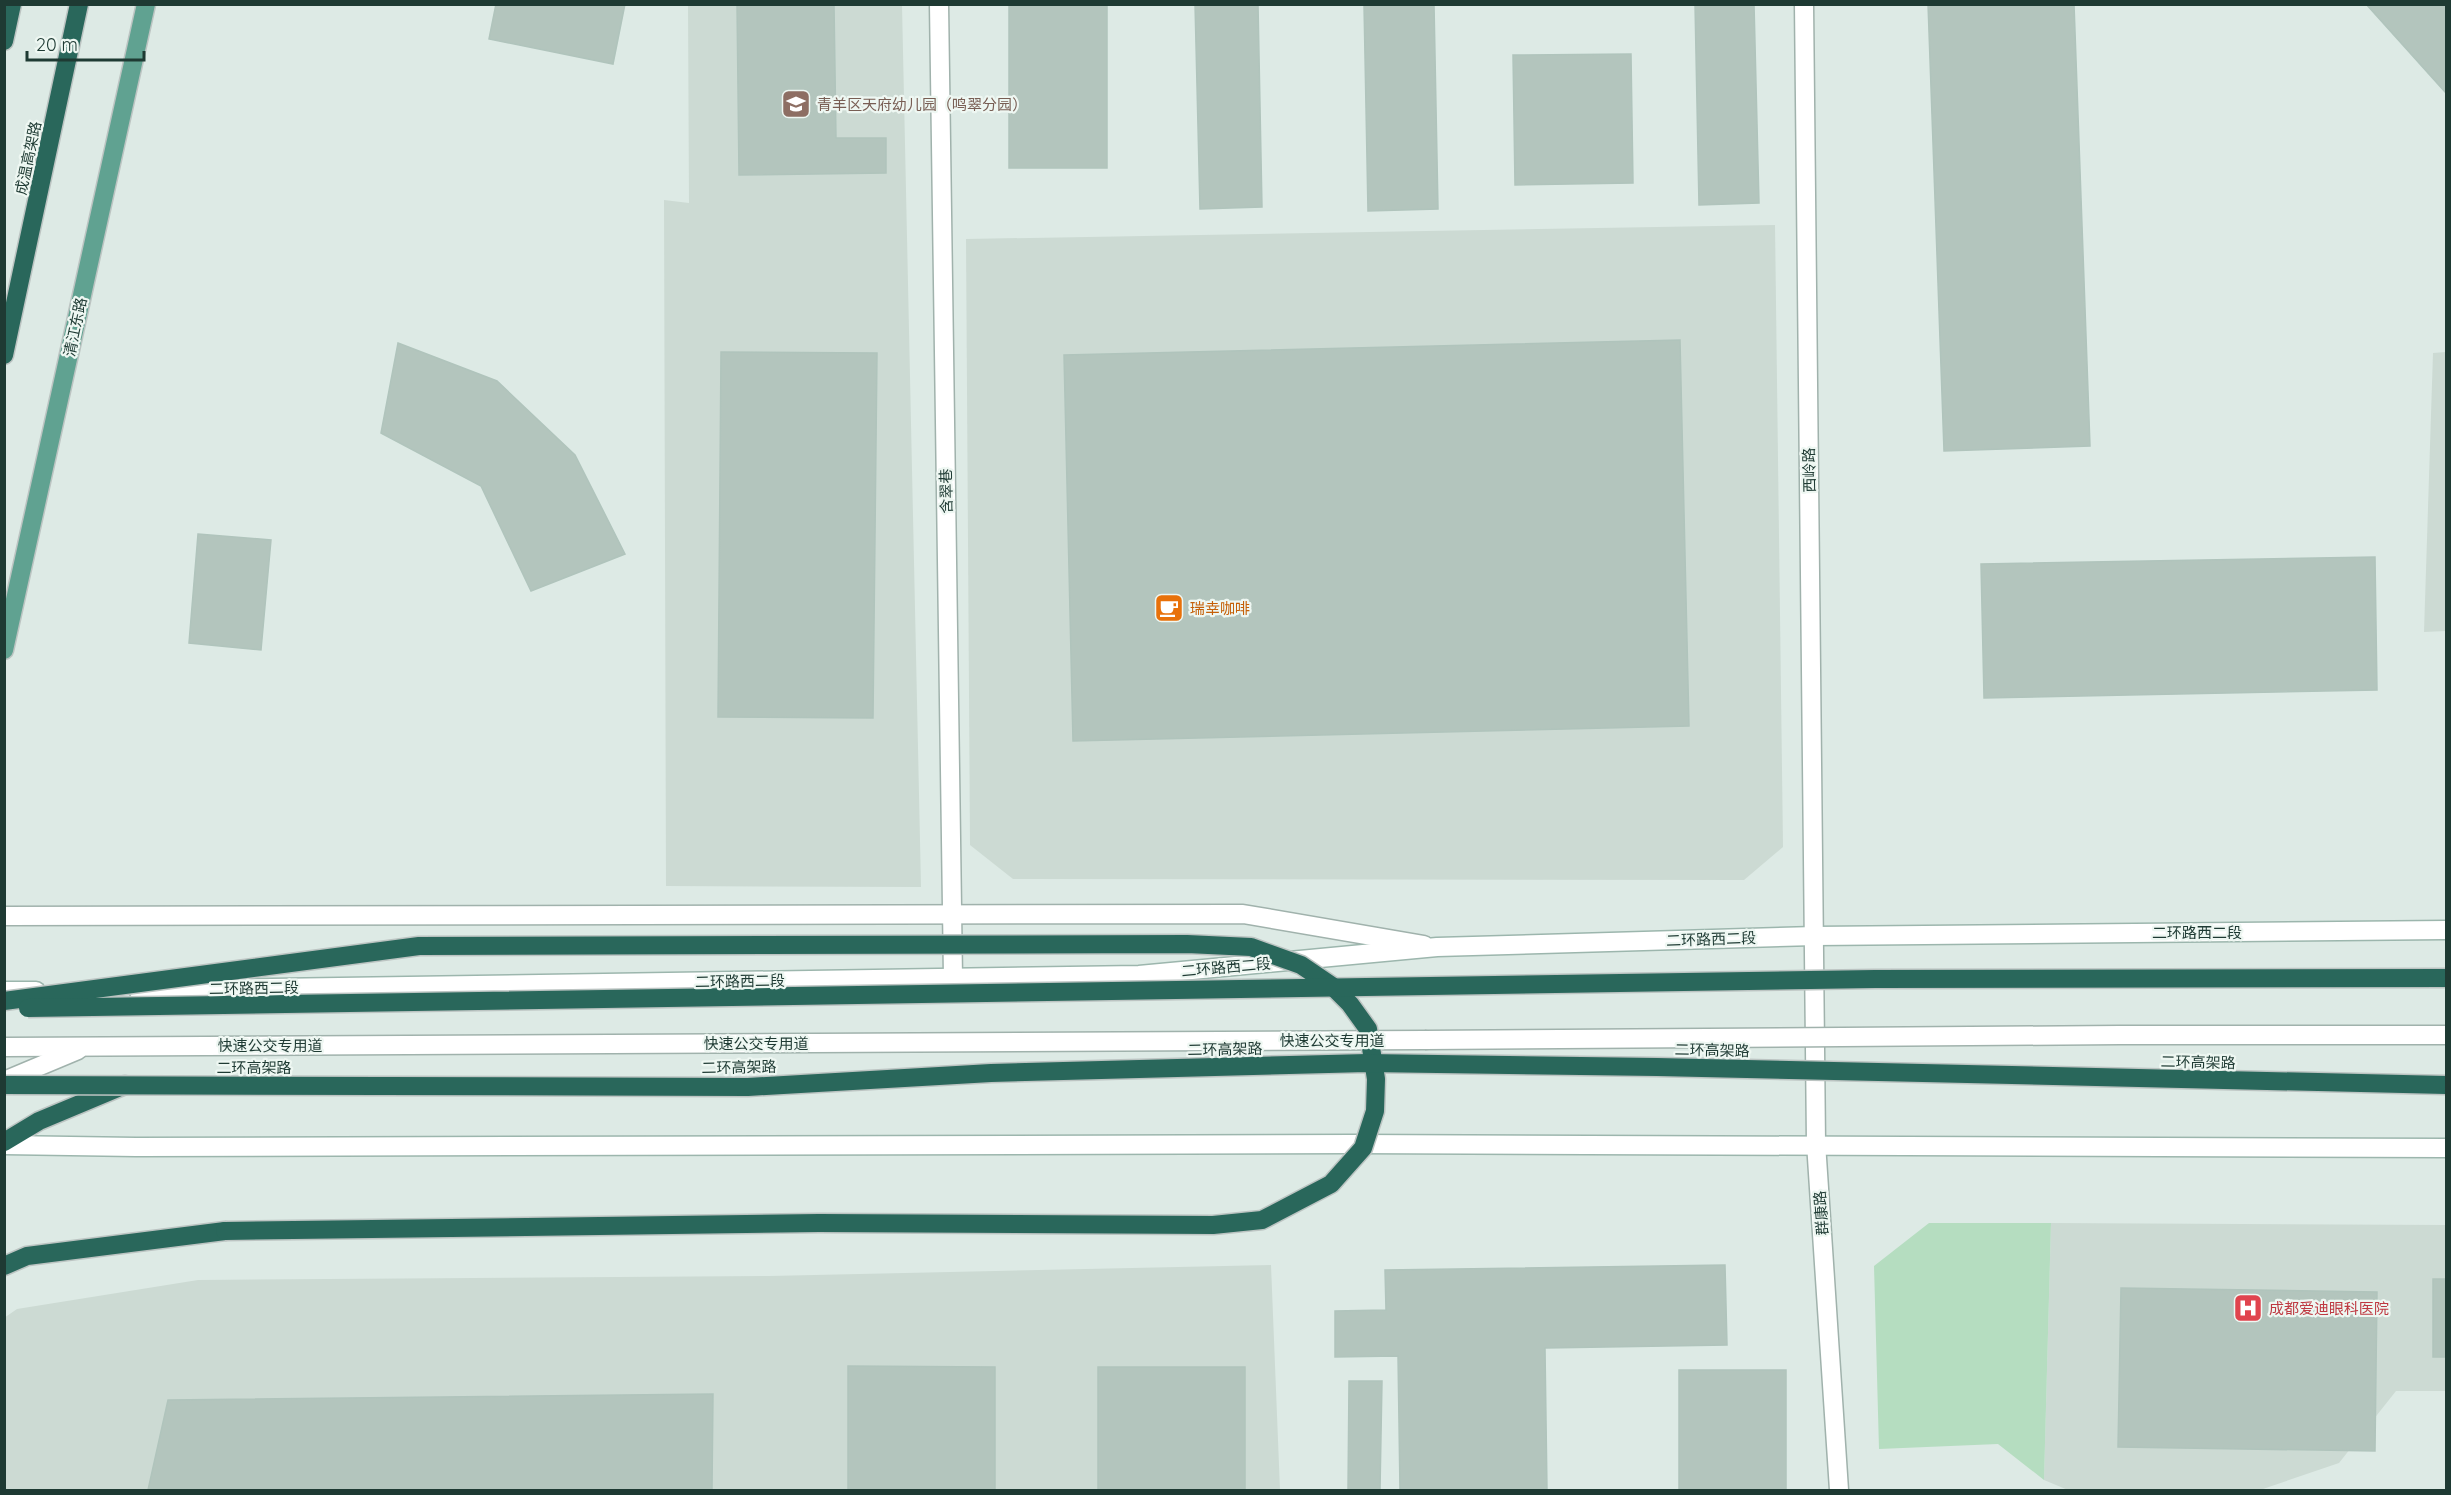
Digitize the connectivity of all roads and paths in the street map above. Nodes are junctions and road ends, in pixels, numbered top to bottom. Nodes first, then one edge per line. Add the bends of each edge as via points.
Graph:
1 (12, 4) edge
2 (79, 4) edge
3 (146, 4) edge
4 (939, 4) edge
5 (1804, 4) edge
6 (4, 41) edge
7 (4, 355) edge
8 (4, 650) edge
9 (952, 914) junction
10 (4, 916) edge
11 (2446, 930) edge
12 (1815, 936) junction
13 (1437, 947) junction
14 (953, 978) junction
15 (2446, 978) edge
16 (4, 991) edge
17 (4, 1001) edge
18 (4, 1008) edge
19 (2446, 1035) edge
20 (87, 1046) junction
21 (4, 1047) edge
22 (4, 1083) edge
23 (125, 1085) junction
24 (2446, 1085) edge
25 (1816, 1143) junction
26 (4, 1144) edge
27 (2446, 1148) edge
28 (4, 1266) edge
29 (1839, 1491) edge

1 - 6 highway
2 - 7 highway, 成温高架路
3 - 8 main road, 清江东路
4 - 9 main road, 含翠巷
5 - 12 main road, 西岭路
9 - 10 main road
9 - 13 main road via 1243,914
9 - 14 main road, 含翠巷
11 - 12 main road, 二环路西二段
12 - 13 main road, 二环路西二段
12 - 25 main road, 群康路
13 - 14 main road, 二环路西二段 via 1139,975
14 - 16 main road, 二环路西二段
15 - 18 highway, bridge via 1875,979
17 - 28 highway, bridge via 419,946 1251,947 1300,965 1332,986 1350,1004 1368,1029 1376,1079 1375,1111 1363,1148 1331,1184 1262,1220 1214,1225 819,1223 225,1231 27,1256
19 - 20 main road, 快速公交专用道, bridge
20 - 21 main road, 快速公交专用道
20 - 22 main road, 快速公交专用道
22 - 23 highway, 二环高架路, bridge
23 - 24 highway, 二环高架路, bridge via 748,1086 991,1073 1367,1063
23 - 26 highway via 39,1121
25 - 26 main road via 136,1147
25 - 27 main road
25 - 29 main road, 群康路

